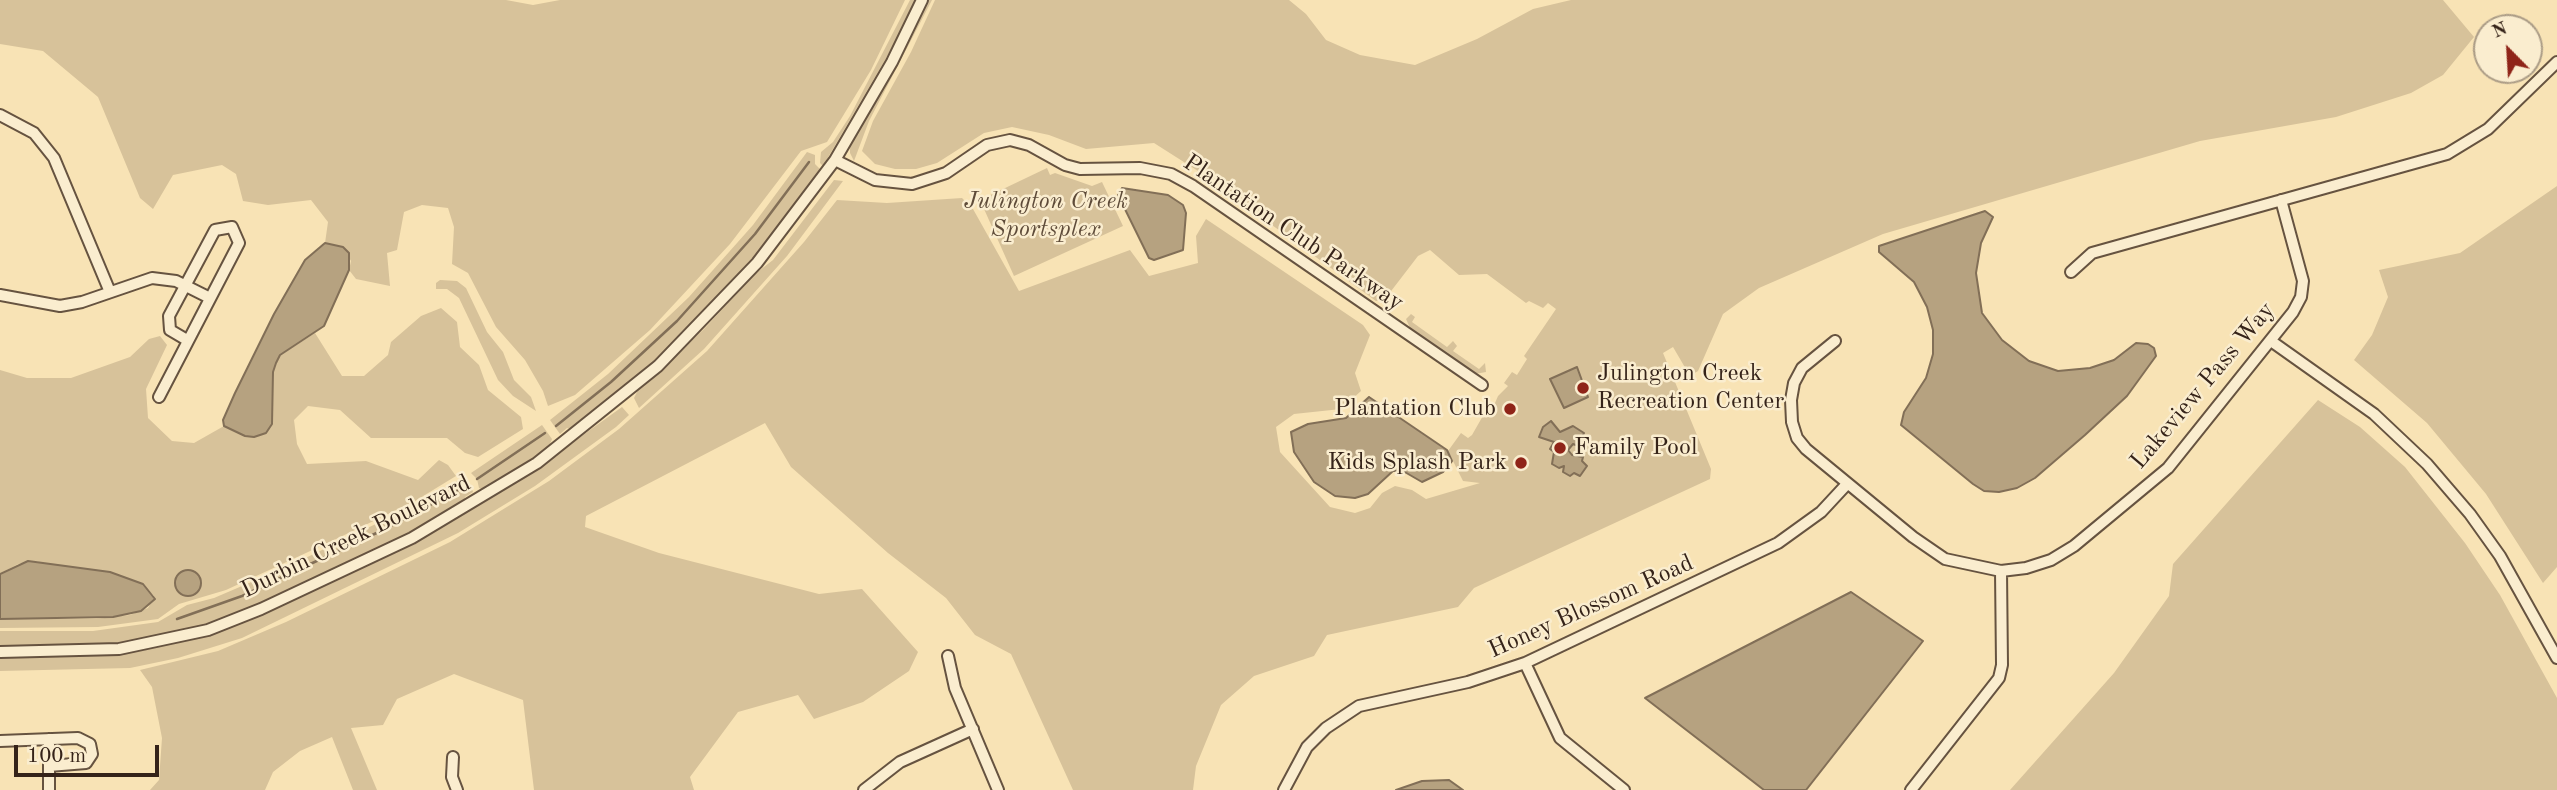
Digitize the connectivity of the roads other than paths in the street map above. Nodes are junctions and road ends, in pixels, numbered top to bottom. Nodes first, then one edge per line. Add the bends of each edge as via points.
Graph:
1 (922, 0) edge
2 (2557, 62) edge
3 (0, 115) edge
4 (835, 160) junction
5 (2281, 200) junction
6 (2071, 272) dead end
7 (185, 286) junction
8 (110, 292) junction
9 (0, 295) edge
10 (210, 298) junction
11 (187, 340) junction
12 (1835, 341) dead end
13 (2271, 341) junction
14 (1482, 386) dead end
15 (159, 397) dead end
16 (1847, 484) junction
17 (2001, 571) junction
18 (0, 652) edge
19 (948, 656) dead end
20 (2557, 657) edge
21 (1525, 663) junction
22 (973, 729) junction
23 (49, 739) junction
24 (0, 741) edge
25 (453, 757) dead end
26 (49, 766) junction
27 (49, 790) edge
28 (457, 790) edge
29 (864, 790) edge
30 (998, 790) edge
31 (1284, 790) edge
32 (1624, 790) edge
33 (1911, 790) edge

1 - 4 street, Durbin Creek Boulevard
2 - 5 street via 2488,129 2460,148
3 - 8 street via 34,133 54,158
4 - 14 street, Plantation Club Parkway via 875,180 912,184 946,173 987,145 1010,140 1080,169 1140,168 1171,174
4 - 18 street, Durbin Creek Boulevard via 749,272 658,366 562,445 456,514 208,630 119,649
5 - 6 street via 2092,253
5 - 13 street, Lakeview Pass Way via 2303,288 2299,303
7 - 8 street via 152,278
7 - 10 street
7 - 10 street via 215,230 232,228 239,243
7 - 11 street via 168,324
8 - 9 street via 60,306
10 - 11 street
11 - 15 street
12 - 16 street, Lakeview Pass Way via 1802,368 1791,400 1797,438
13 - 17 street, Lakeview Pass Way via 2159,476 2051,560
13 - 20 street via 2374,414 2427,464 2500,556
16 - 17 street, Lakeview Pass Way via 1945,559
16 - 21 street, Honey Blossom Road via 1821,512 1778,543
17 - 33 street via 2003,665 1999,678
19 - 22 street
21 - 31 street, Honey Blossom Road via 1468,682 1359,706 1307,747
21 - 32 street via 1560,738
22 - 29 street via 900,762
22 - 30 street
23 - 24 street
23 - 26 street
23 - 26 street via 81,738 90,744 92,754 82,765
25 - 28 street
26 - 27 street

